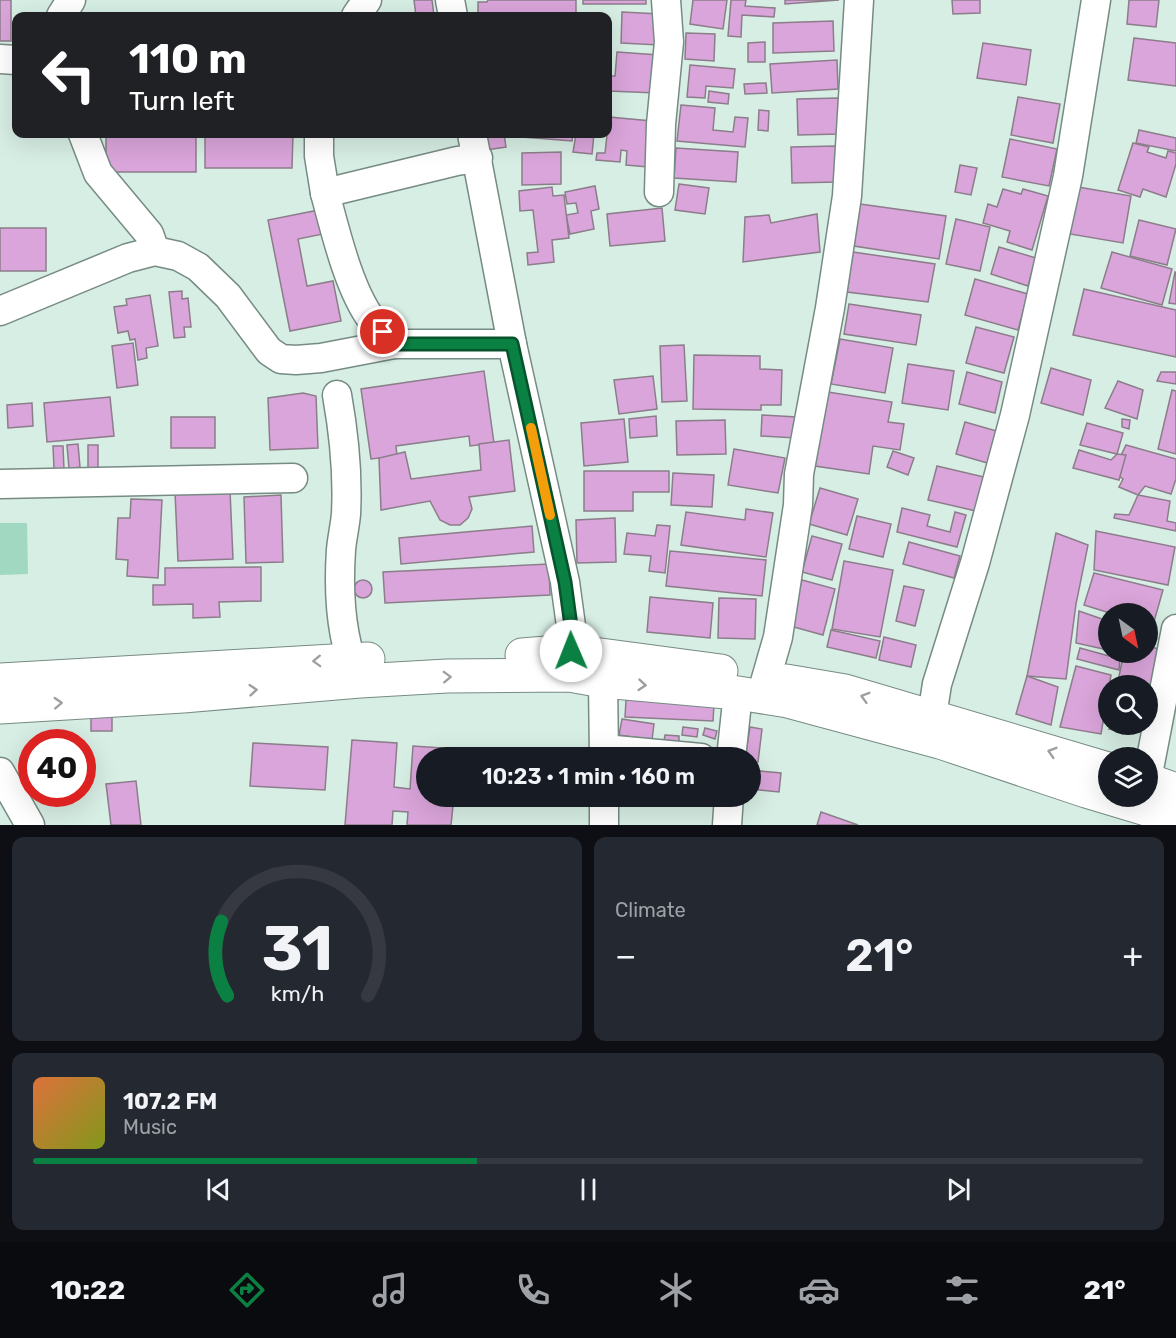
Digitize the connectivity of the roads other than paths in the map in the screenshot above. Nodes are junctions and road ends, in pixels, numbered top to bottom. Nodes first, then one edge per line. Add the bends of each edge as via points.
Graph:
1 (666, 0) edge
2 (859, 0) edge
3 (1096, 0) edge
4 (85, 138) edge
5 (319, 138) edge
6 (475, 146) edge
7 (659, 192) dead end
8 (325, 193) junction
9 (155, 251) junction
10 (0, 310) edge
11 (394, 344) junction
12 (512, 344) junction
13 (337, 395) dead end
14 (292, 478) dead end
15 (0, 484) edge
16 (1176, 629) edge
17 (570, 663) junction
18 (355, 671) junction
19 (0, 680) edge
20 (603, 681) junction
21 (136, 685) junction
22 (755, 689) junction
23 (0, 707) edge
24 (932, 716) junction
25 (604, 747) edge
26 (735, 747) edge
27 (1153, 747) edge
28 (1098, 766) edge
29 (0, 772) edge
30 (1158, 784) edge
31 (1176, 790) edge
32 (604, 807) edge
33 (728, 807) edge
34 (1176, 818) edge
35 (30, 825) edge
36 (604, 825) edge
37 (727, 825) edge

1 - 7 street via 669,42
2 - 22 street via 847,196 799,474 778,637
3 - 24 street via 1068,176 1015,415 937,684
4 - 9 street via 98,173 135,214
5 - 8 street
6 - 8 street via 457,161
6 - 12 street
8 - 11 street via 360,300
9 - 10 street via 128,258
9 - 11 street via 178,256 198,267 228,296 268,351 281,358 321,358
11 - 12 street
12 - 17 street via 565,582 571,626
13 - 18 street via 345,456 341,616
14 - 15 street
16 - 27 street
17 - 18 main road via 520,655 438,655
17 - 20 main road
17 - 22 main road
18 - 21 main road
19 - 21 main road
20 -> 22 main road
20 - 25 street
23 -> 21 main road
24 -> 22 main road via 845,691
22 - 26 street
22 - 34 main road via 940,742
28 -> 24 main road
29 - 35 street
30 - 31 main road
32 - 36 street
33 - 37 street

